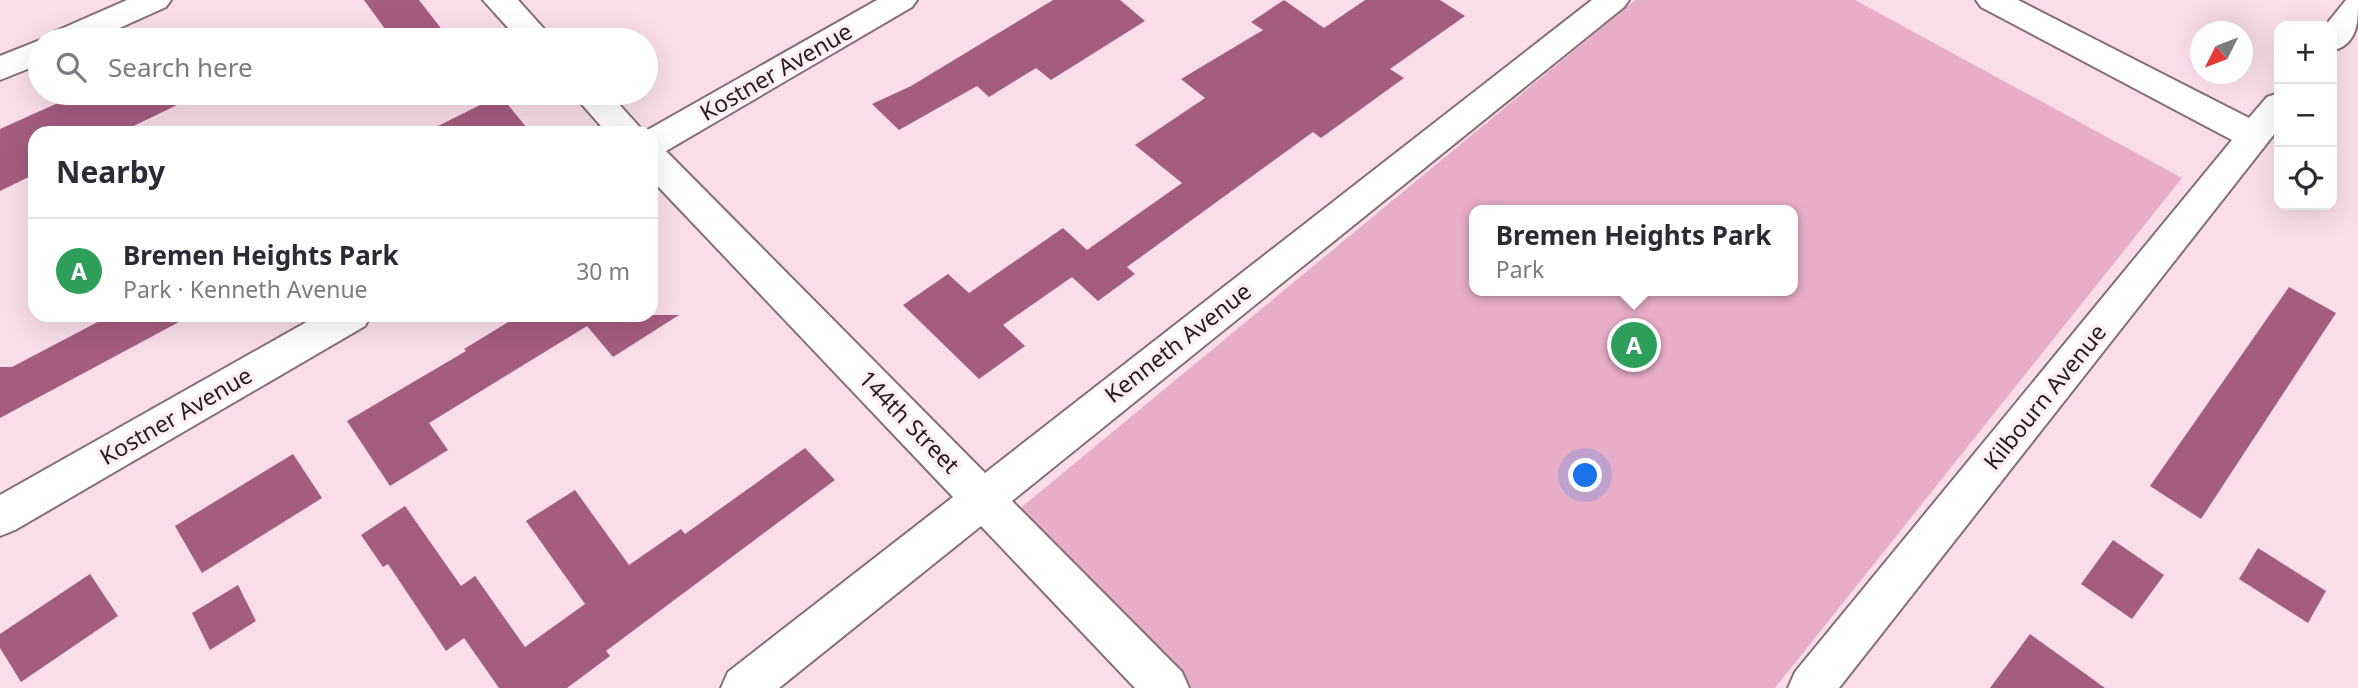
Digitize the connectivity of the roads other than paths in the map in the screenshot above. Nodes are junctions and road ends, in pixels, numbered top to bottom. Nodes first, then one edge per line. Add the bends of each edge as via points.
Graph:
1 (155, 0) edge
2 (499, 0) edge
3 (901, 0) edge
4 (1613, 0) edge
5 (1992, 0) edge
6 (2358, 7) edge
7 (92, 28) edge
8 (526, 28) edge
9 (2337, 34) edge
10 (28, 56) edge
11 (0, 69) edge
12 (601, 105) edge
13 (2274, 111) edge
14 (621, 126) edge
15 (2255, 136) junction
16 (658, 140) edge
17 (658, 164) edge
18 (340, 322) edge
19 (982, 498) junction
20 (0, 517) edge
21 (744, 688) edge
22 (1166, 688) edge
23 (1811, 688) edge

1 - 7 street
2 - 8 street
3 - 16 street, Kostner Avenue
4 - 19 street, Kenneth Avenue
5 - 15 street
6 - 9 street
10 - 11 street
12 - 14 street
13 - 15 street, Kilbourn Avenue
15 - 23 street, Kilbourn Avenue
17 - 19 street, 144th Street
18 - 20 street, Kostner Avenue
19 - 21 street, Kenneth Avenue
19 - 22 street, 144th Street

